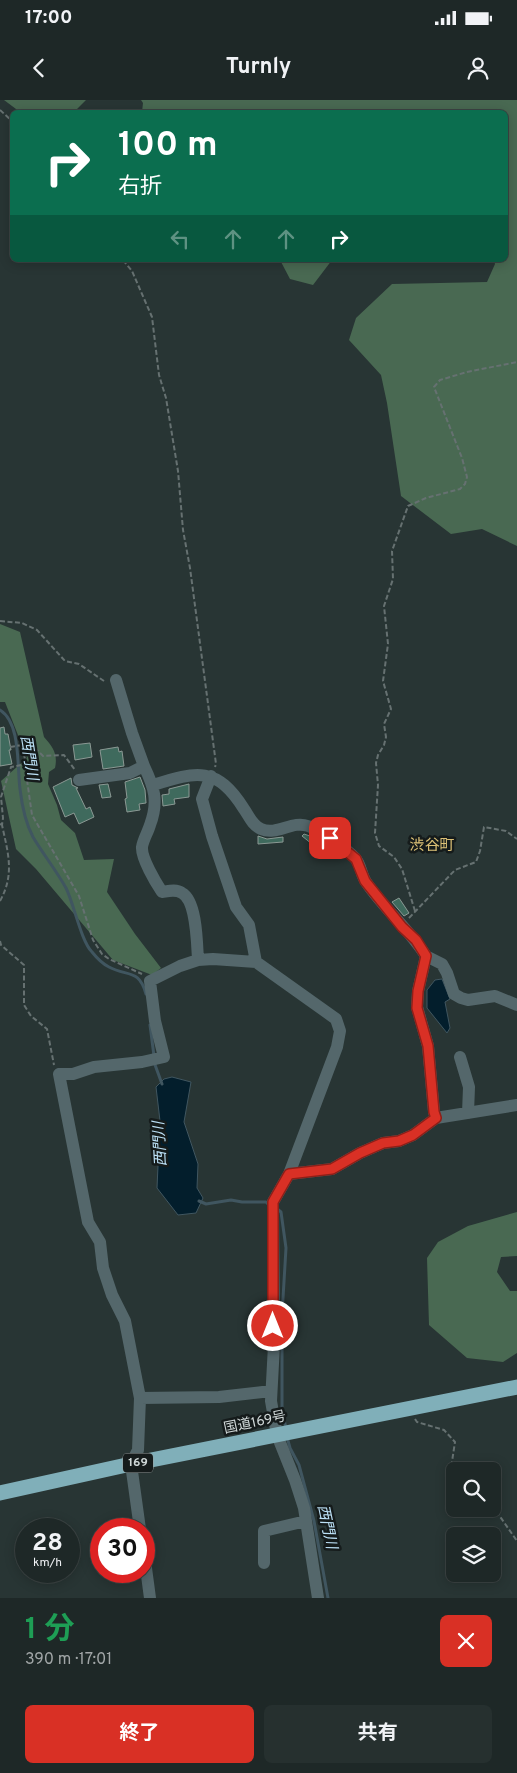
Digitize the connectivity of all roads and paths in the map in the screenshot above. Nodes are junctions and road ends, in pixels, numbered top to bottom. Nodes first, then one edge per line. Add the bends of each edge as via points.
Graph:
1 (0, 110) edge
2 (10, 118) edge
3 (125, 262) edge
4 (517, 362) edge
5 (0, 621) edge
6 (116, 680) joint
7 (11, 747) dead end
8 (26, 764) junction
9 (144, 766) junction
10 (211, 776) junction
11 (27, 780) junction
12 (79, 780) joint
13 (153, 785) junction
14 (1, 824) edge
15 (517, 839) edge
16 (0, 901) edge
17 (0, 941) edge
18 (426, 956) junction
19 (198, 960) junction
20 (256, 962) junction
21 (150, 981) junction
22 (517, 1005) edge
23 (460, 1056) dead end
24 (59, 1074) junction
25 (516, 1108) edge
26 (468, 1113) junction
27 (436, 1118) junction
28 (289, 1174) junction
29 (517, 1387) edge
30 (272, 1391) junction
31 (140, 1398) junction
32 (409, 1410) junction
33 (277, 1435) junction
34 (452, 1462) edge
35 (131, 1464) junction
36 (0, 1493) edge
37 (500, 1517) edge
38 (138, 1518) edge
39 (306, 1521) junction
40 (517, 1541) edge
41 (264, 1563) dead end
42 (148, 1583) edge
43 (150, 1598) edge
44 (318, 1598) edge

1 - 2 path
3 - 10 path via 132,271 152,317 159,375 166,398 216,764
4 - 15 path via 440,380 434,387 467,477 460,488 408,506 392,551 393,579 384,606 388,644 383,681 390,709 384,724 384,745 376,763 375,833 379,846 394,857 402,869 415,911 455,870 476,862 484,826 506,831
5 - 6 path via 22,623 37,630 66,661 79,664 103,681
6 - 9 street
7 - 8 path via 22,745
8 - 11 path
8 - 14 path via 13,766 8,773 1,797
9 - 12 street via 130,773
9 - 13 street
10 - 13 street via 173,778
10 - 18 street via 229,789 262,830 274,831 300,823 330,838 356,859 365,881
10 - 20 street via 202,799 236,907 249,925
11 - 12 path via 33,772 30,741 43,756 67,757
11 - 21 path via 32,815 80,896 93,940 102,954
13 - 19 street via 154,806 142,848 152,879 162,892 174,890 187,897 196,928
14 - 16 path via 10,870
17 - 24 path via 24,965 24,1005 30,1016 47,1029 54,1066
18 - 22 street via 442,964 454,994 460,998 495,996
18 - 27 street via 417,1008 428,1046
19 - 20 street
19 - 21 street
20 - 28 street via 336,1019 340,1031 337,1047
21 - 24 street via 164,1057
23 - 26 street via 469,1087
24 - 31 street via 88,1222 100,1242 103,1268 125,1321
25 - 26 street
26 - 27 street
27 - 28 street via 413,1135 383,1143 332,1169
28 - 30 street via 273,1207
29 - 32 highway, 国道169号 / 169
30 - 31 street via 219,1397
30 - 33 street
31 - 35 street via 138,1450
32 - 33 highway, 国道169号 / 169
32 - 34 path via 417,1422 444,1430 455,1442
33 - 35 highway, 国道169号 / 169
33 - 39 street via 295,1480
35 - 36 highway, 国道169号 / 169
35 - 38 street
37 - 40 path
39 - 41 street via 264,1531
39 - 44 street
42 - 43 street

